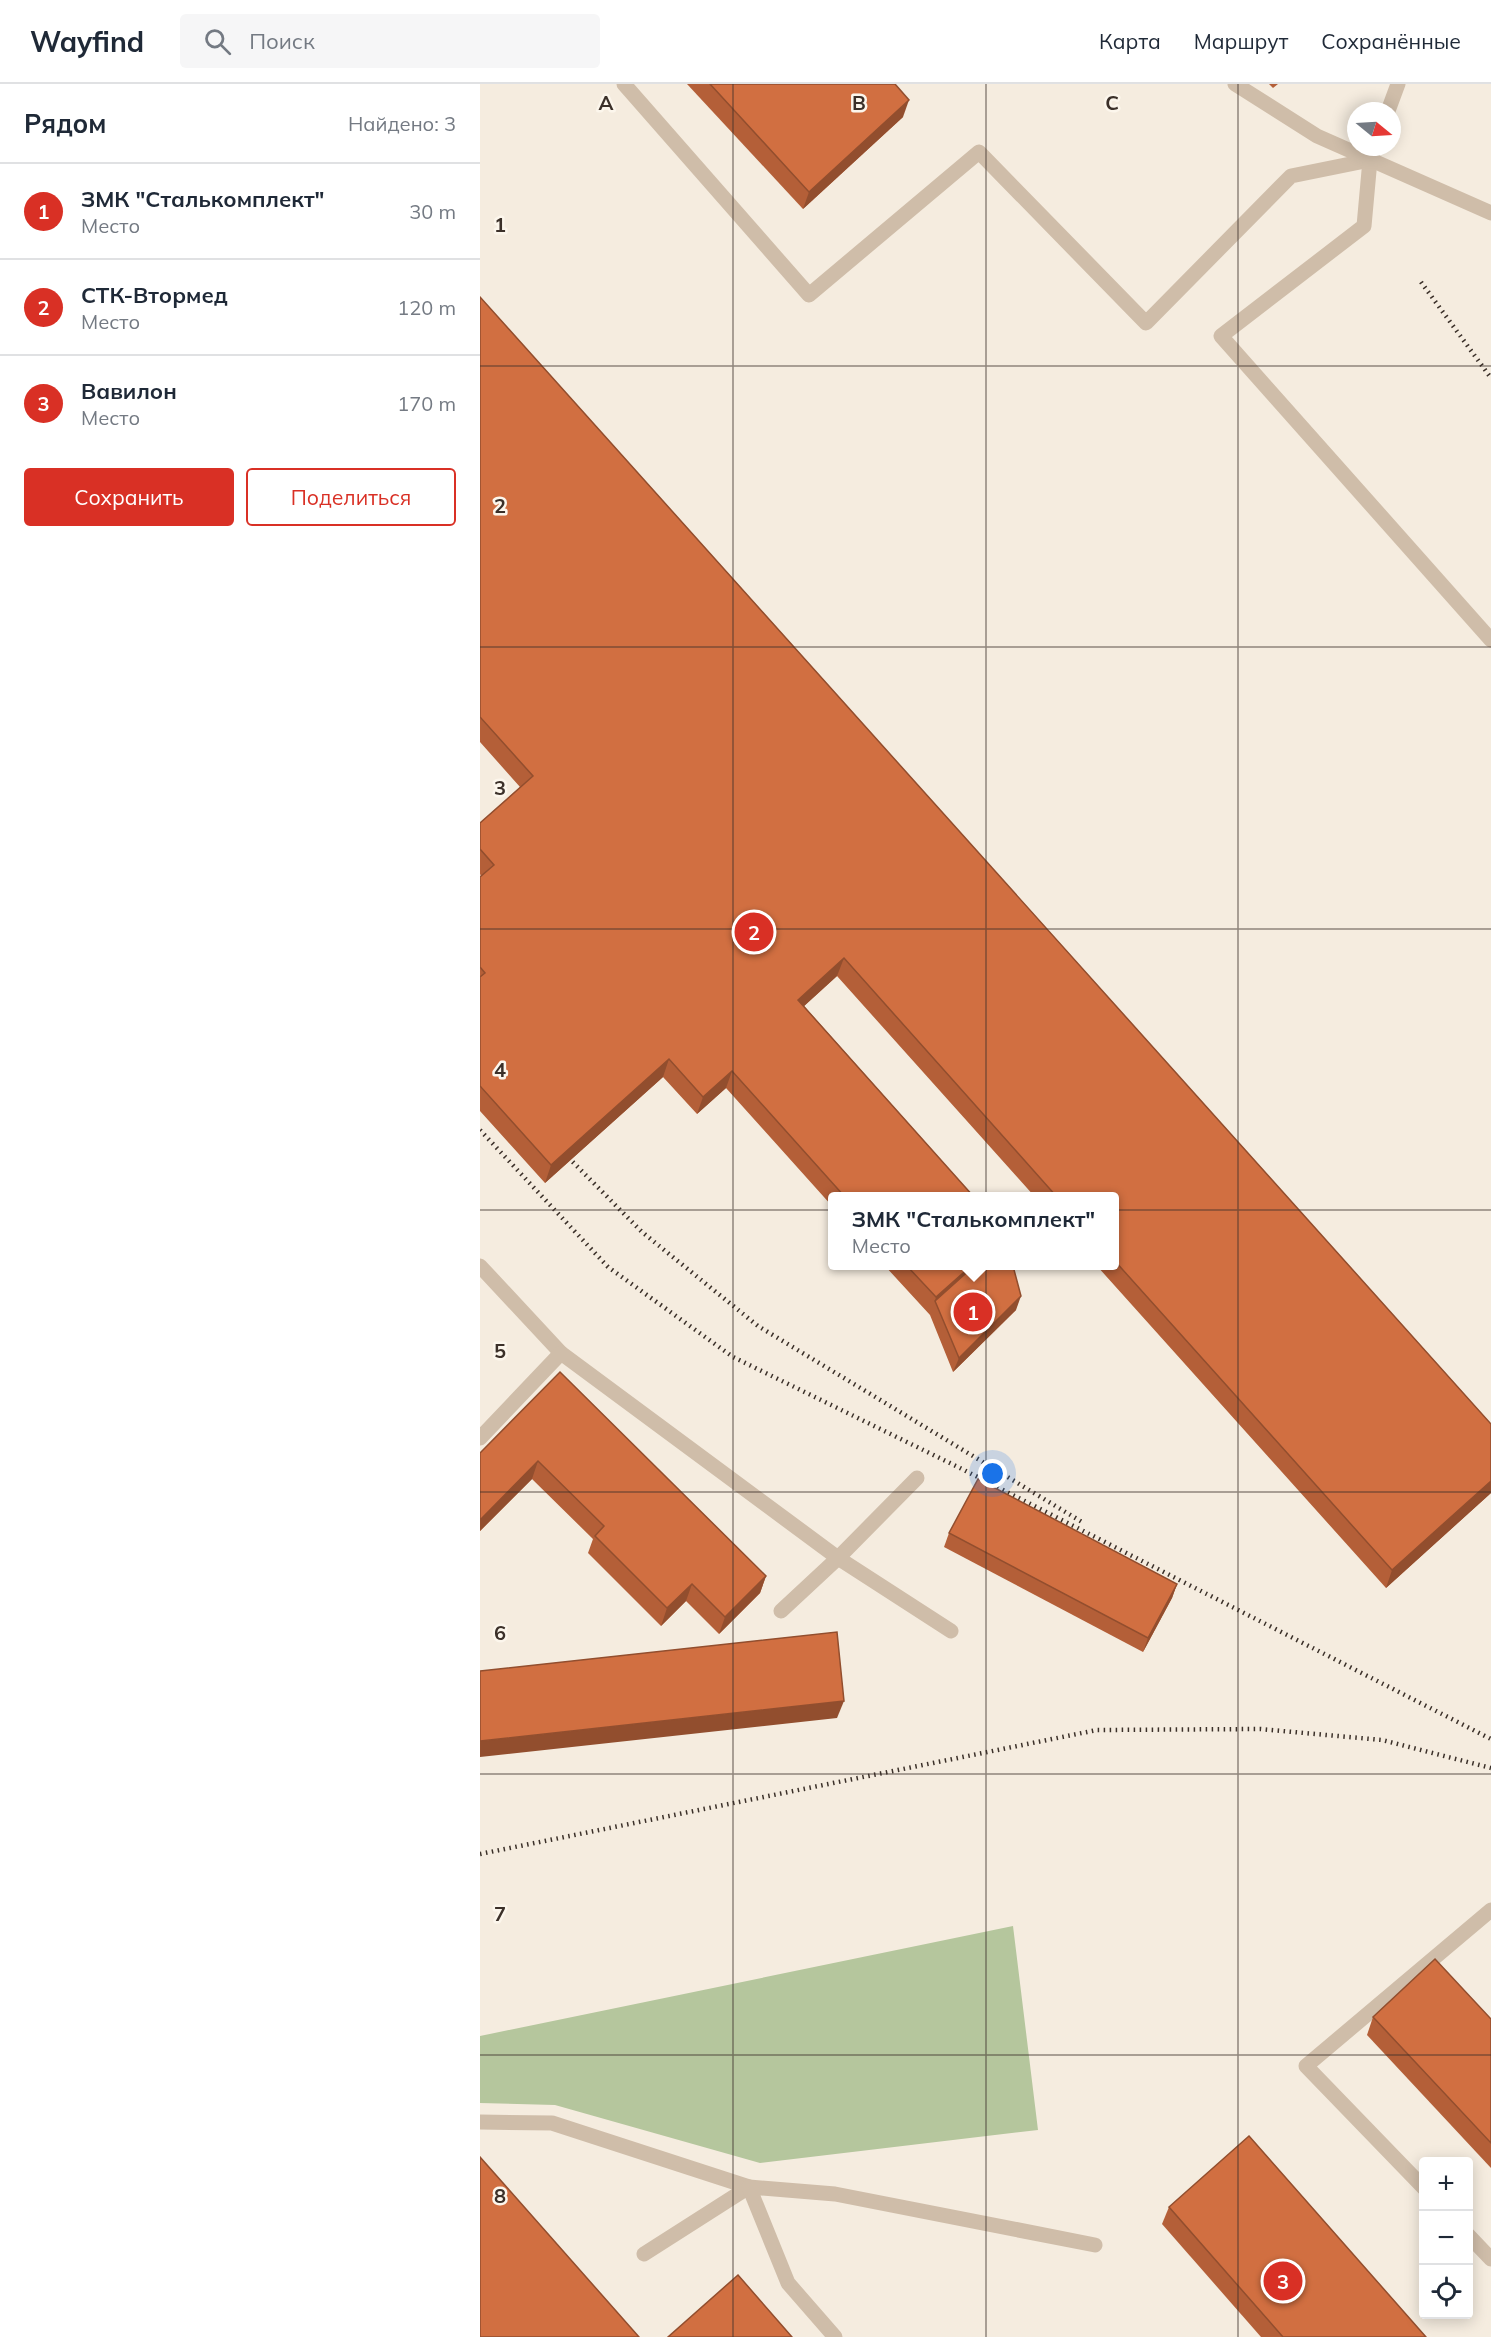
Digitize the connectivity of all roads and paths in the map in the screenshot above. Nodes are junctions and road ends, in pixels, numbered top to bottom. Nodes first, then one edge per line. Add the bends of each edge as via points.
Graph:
1 (624, 84) edge
2 (1235, 84) edge
3 (1398, 84) edge
4 (1391, 102) edge
5 (1347, 145) edge
6 (1362, 156) edge
7 (1373, 156) edge
8 (1379, 156) edge
9 (1491, 213) edge
10 (1491, 640) edge
11 (480, 1266) edge
12 (561, 1353) junction
13 (480, 1438) edge
14 (917, 1478) dead end
15 (838, 1558) junction
16 (782, 1611) dead end
17 (951, 1631) dead end
18 (1491, 1910) edge
19 (480, 2122) edge
20 (1419, 2183) edge
21 (749, 2187) junction
22 (1473, 2240) edge
23 (1095, 2245) dead end
24 (644, 2254) dead end
25 (1491, 2259) edge
26 (835, 2337) edge

1 - 6 lane via 809,295 979,152 1146,323 1291,176
2 - 5 lane via 1317,136
3 - 4 lane
7 - 10 lane via 1364,226 1221,336
8 - 9 lane
11 - 12 lane
12 - 13 lane
12 - 15 lane
14 - 15 lane
15 - 16 lane
15 - 17 lane
18 - 20 lane via 1306,2066
19 - 21 lane via 552,2123
21 - 23 lane via 834,2194
21 - 24 lane
21 - 26 lane via 788,2283
22 - 25 lane

